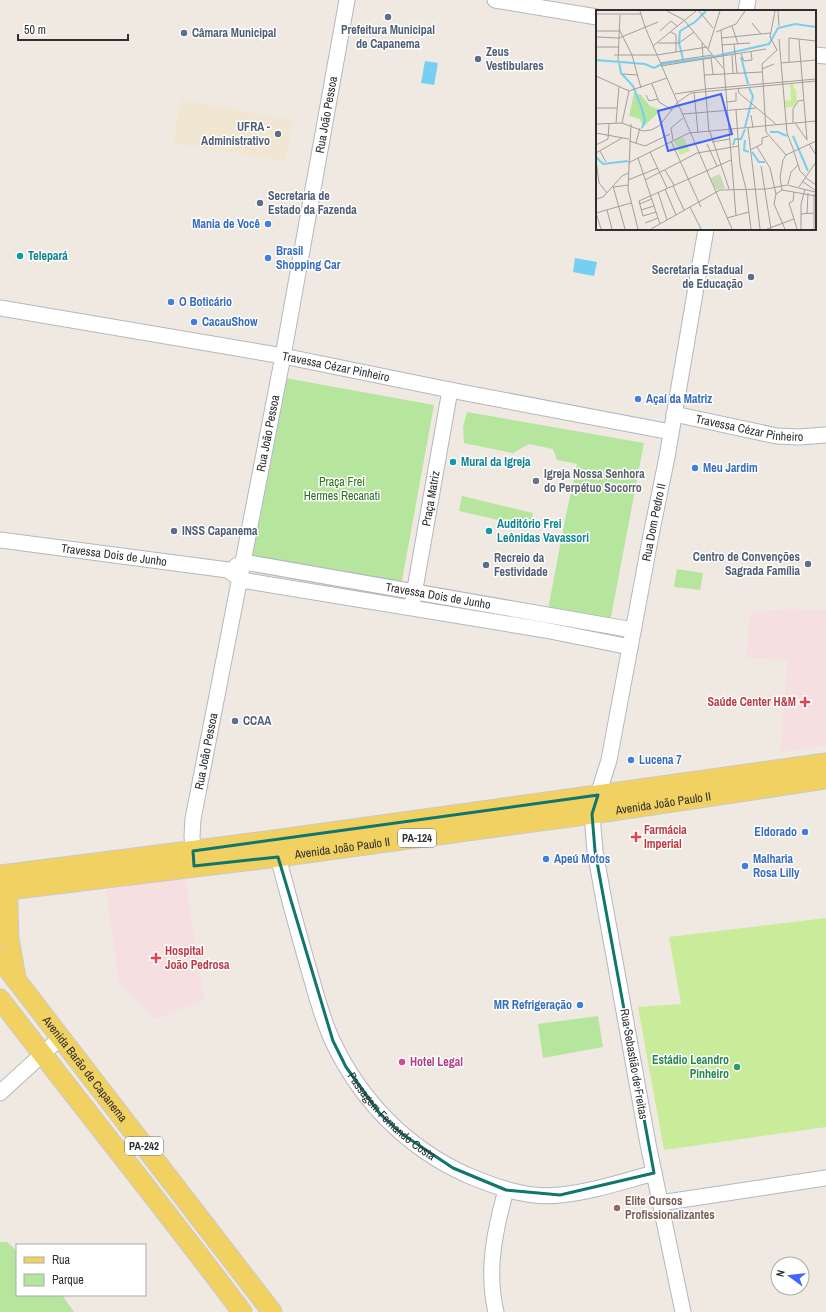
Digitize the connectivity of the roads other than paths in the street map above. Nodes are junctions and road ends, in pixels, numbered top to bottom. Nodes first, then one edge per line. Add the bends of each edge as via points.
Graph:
1 (346, 0) edge
2 (495, 0) edge
3 (748, 0) edge
4 (746, 10) edge
5 (596, 17) edge
6 (816, 55) edge
7 (826, 56) edge
8 (706, 230) edge
9 (0, 308) edge
10 (283, 356) junction
11 (450, 390) junction
12 (674, 414) junction
13 (671, 432) junction
14 (826, 436) edge
15 (0, 540) edge
16 (244, 562) junction
17 (228, 570) junction
18 (241, 580) junction
19 (415, 591) junction
20 (412, 607) junction
21 (633, 630) junction
22 (630, 647) junction
23 (826, 763) edge
24 (826, 779) edge
25 (598, 795) junction
26 (592, 814) junction
27 (278, 857) junction
28 (194, 859) junction
29 (3, 883) edge
30 (0, 959) edge
31 (16, 979) junction
32 (0, 999) edge
33 (60, 1038) junction
34 (42, 1054) junction
35 (0, 1093) edge
36 (654, 1173) junction
37 (826, 1178) edge
38 (506, 1190) junction
39 (660, 1203) junction
40 (226, 1252) junction
41 (207, 1265) junction
42 (242, 1312) edge
43 (272, 1312) edge
44 (496, 1312) edge
45 (684, 1312) edge

1 - 10 street, Rua João Pessoa
2 - 5 street
3 - 4 street
6 - 7 street
8 - 12 street, Rua Dom Pedro II
9 - 10 street, Travessa Cézar Pinheiro
10 - 11 street, Travessa Cézar Pinheiro
10 - 16 street, Rua João Pessoa
11 - 13 street, Travessa Cézar Pinheiro
11 - 19 street, Praça Matriz
12 - 13 street, Rua Dom Pedro II
12 - 14 street, Travessa Cézar Pinheiro via 789,437
13 - 21 street, Rua Dom Pedro II
15 - 17 street, Travessa Dois de Junho
16 - 17 street
16 - 18 street, Rua João Pessoa
16 - 19 street, Travessa Dois de Junho
17 - 18 street
18 - 20 street, Travessa Dois de Junho
18 - 28 street, Rua João Pessoa via 198,794 194,819
19 - 20 street, Praça Matriz
19 - 21 street, Travessa Dois de Junho
20 - 22 street, Travessa Dois de Junho
21 - 22 street, Rua Dom Pedro II
22 - 25 street, Rua Dom Pedro II via 609,760
23 - 25 main road, Avenida João Paulo II / PA-124
24 - 26 main road, Avenida João Paulo II / PA-124
25 - 26 street, Rua Dom Pedro II
25 - 28 main road, Avenida João Paulo II / PA-124
26 - 27 main road, Avenida João Paulo II / PA-124
26 - 36 street, Rua Sebastião de Freitas via 595,851
27 - 28 main road, Avenida João Paulo II / PA-124
27 - 38 street, Passagem Fernando Costa via 323,1017 346,1068 380,1114 402,1134 453,1168
28 - 29 main road, Avenida João Paulo II / PA-124
29 - 31 main road
30 - 31 main road, Avenida Barão de Capanema / PA-242
31 - 33 main road, Avenida Barão de Capanema / PA-242
32 - 34 main road, Avenida Barão de Capanema / PA-242
33 - 34 street
33 - 40 main road, Avenida Barão de Capanema / PA-242
34 - 35 street
34 - 41 main road, Avenida Barão de Capanema / PA-242
36 - 38 street, Passagem Fernando Costa via 560,1195
36 - 39 street, Rua Sebastião de Freitas
37 - 39 street
38 - 44 street via 493,1247 491,1273
39 - 45 street, Rua Sebastião de Freitas
40 - 41 main road
40 - 43 main road, Avenida Barão de Capanema / PA-242
41 - 42 main road, Avenida Barão de Capanema / PA-242

